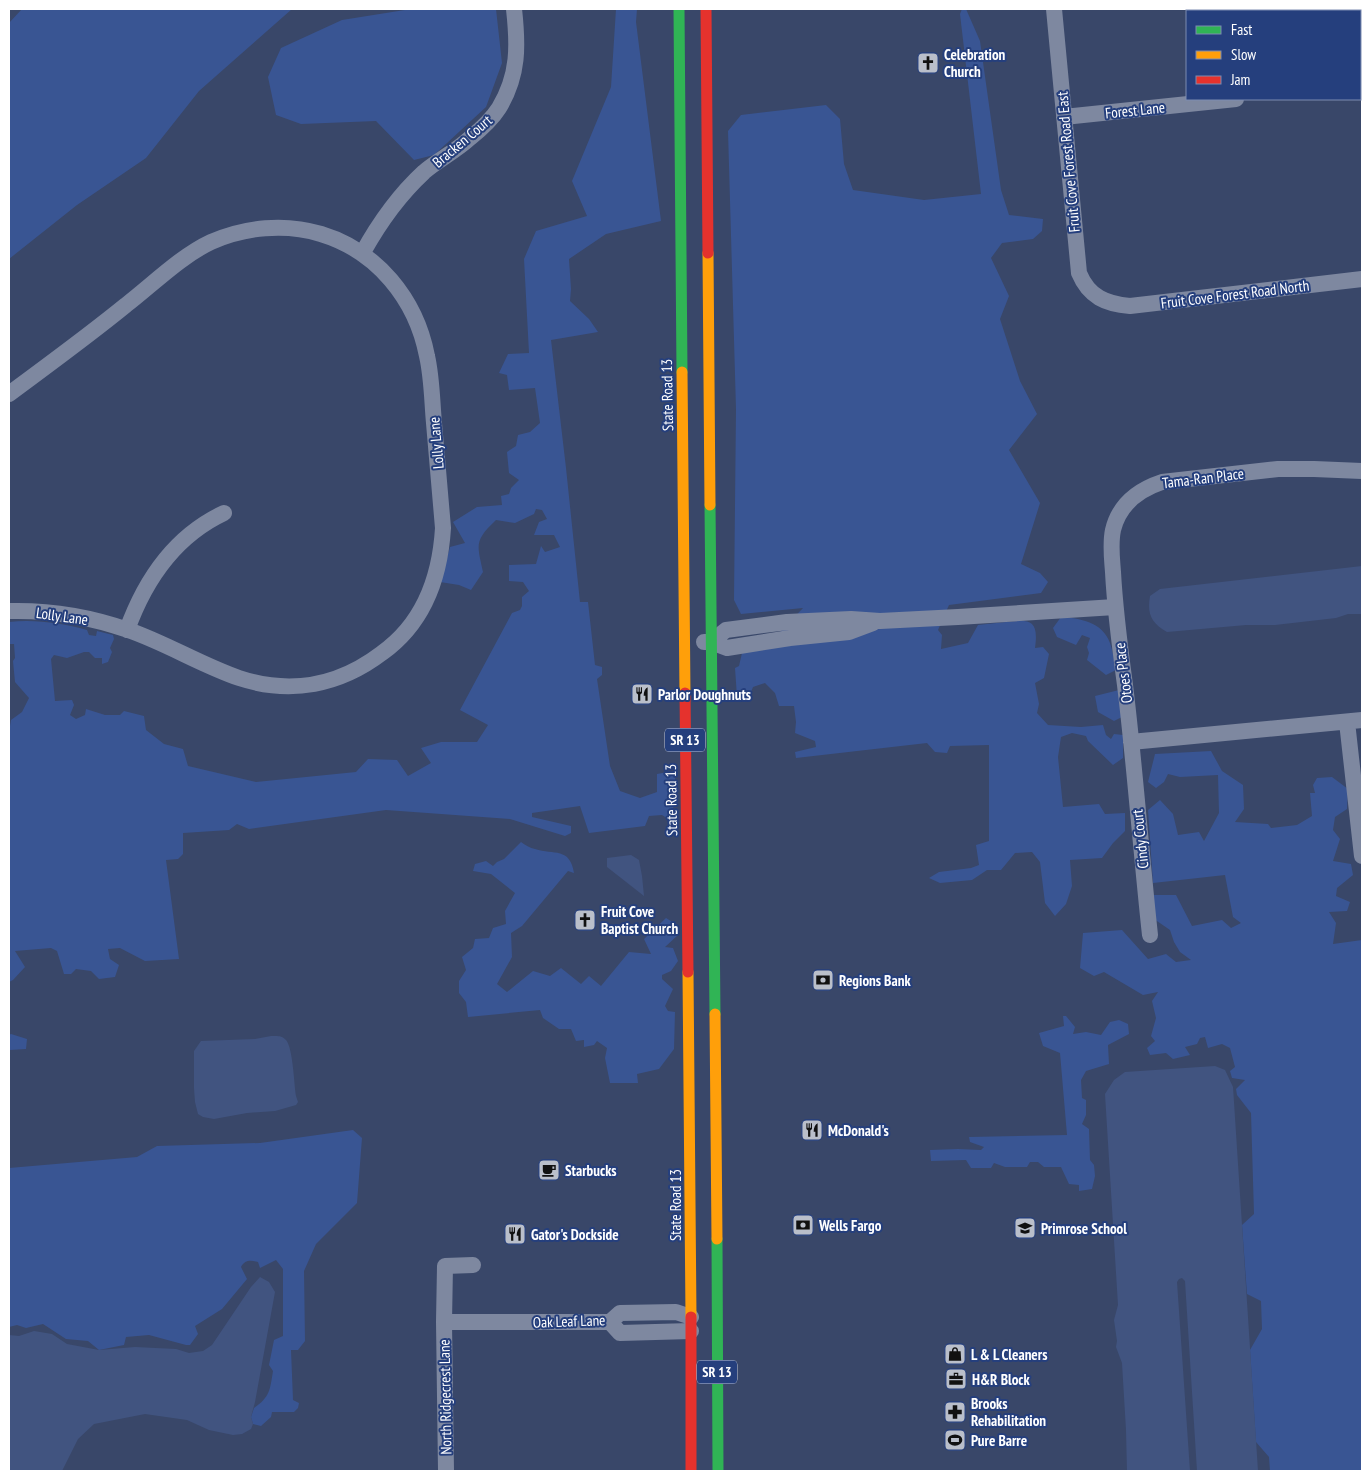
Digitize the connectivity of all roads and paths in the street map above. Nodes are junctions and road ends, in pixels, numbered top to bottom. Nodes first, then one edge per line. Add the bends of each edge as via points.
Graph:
1 (514, 9) edge
2 (679, 9) edge
3 (706, 9) edge
4 (1054, 9) edge
5 (1226, 100) edge
6 (1064, 117) junction
7 (681, 201) junction
8 (692, 242) dead end
9 (362, 254) junction
10 (1362, 279) edge
11 (698, 282) dead end
12 (709, 288) junction
13 (682, 300) junction
14 (1108, 303) joint
15 (693, 310) dead end
16 (698, 338) dead end
17 (9, 394) edge
18 (710, 404) junction
19 (1362, 471) edge
20 (224, 514) dead end
21 (1115, 607) junction
22 (9, 612) edge
23 (127, 630) junction
24 (711, 642) junction
25 (684, 645) junction
26 (1355, 721) edge
27 (1131, 742) junction
28 (1362, 856) edge
29 (1150, 935) dead end
30 (473, 1265) dead end
31 (444, 1322) junction
32 (702, 1326) junction
33 (446, 1471) edge
34 (691, 1471) edge
35 (718, 1471) edge

1 - 9 street, Bracken Court via 517,38 515,68 499,109 469,139 406,189
2 - 7 main road, State Road 13 / SR 13
3 - 12 main road, State Road 13 / SR 13
4 - 6 street, Fruit Cove Forest Road East
5 - 6 street, Forest Lane
6 - 14 street, Fruit Cove Forest Road East via 1079,273 1090,290
7 - 8 main road
7 - 13 main road, State Road 13 / SR 13
9 - 17 street, Lolly Lane via 328,236 290,228 251,230 226,236 188,256
9 - 23 street, Lolly Lane via 384,272 405,298 420,329 428,356 443,528 437,573 419,614 392,647 368,664 313,685 275,686 238,678
10 - 14 street, Fruit Cove Forest Road North via 1130,306
11 - 12 main road
12 - 18 main road, State Road 13 / SR 13
13 - 15 main road via 687,301
13 - 25 main road, State Road 13 / SR 13
16 - 18 main road
18 - 24 main road, State Road 13 / SR 13
19 - 21 street, Tama-Ran Place via 1278,469 1162,482 1147,488 1127,502 1112,532
20 - 23 street via 186,538 165,559 142,592
21 - 24 street via 958,617 787,622 726,630
21 - 27 street, Otoes Place
22 - 23 street, Lolly Lane via 57,614
24 - 25 street
24 - 32 main road, State Road 13 / SR 13 via 716,1083
25 - 32 main road, State Road 13 / SR 13
26 - 27 street
26 - 28 street
27 - 29 street, Cindy Court
30 - 31 street, North Ridgecrest Lane via 445,1266
31 - 32 street, Oak Leaf Lane via 610,1322 620,1313 676,1312
31 - 33 street, North Ridgecrest Lane
32 - 34 main road, State Road 13 / SR 13
32 - 35 main road, State Road 13 / SR 13

